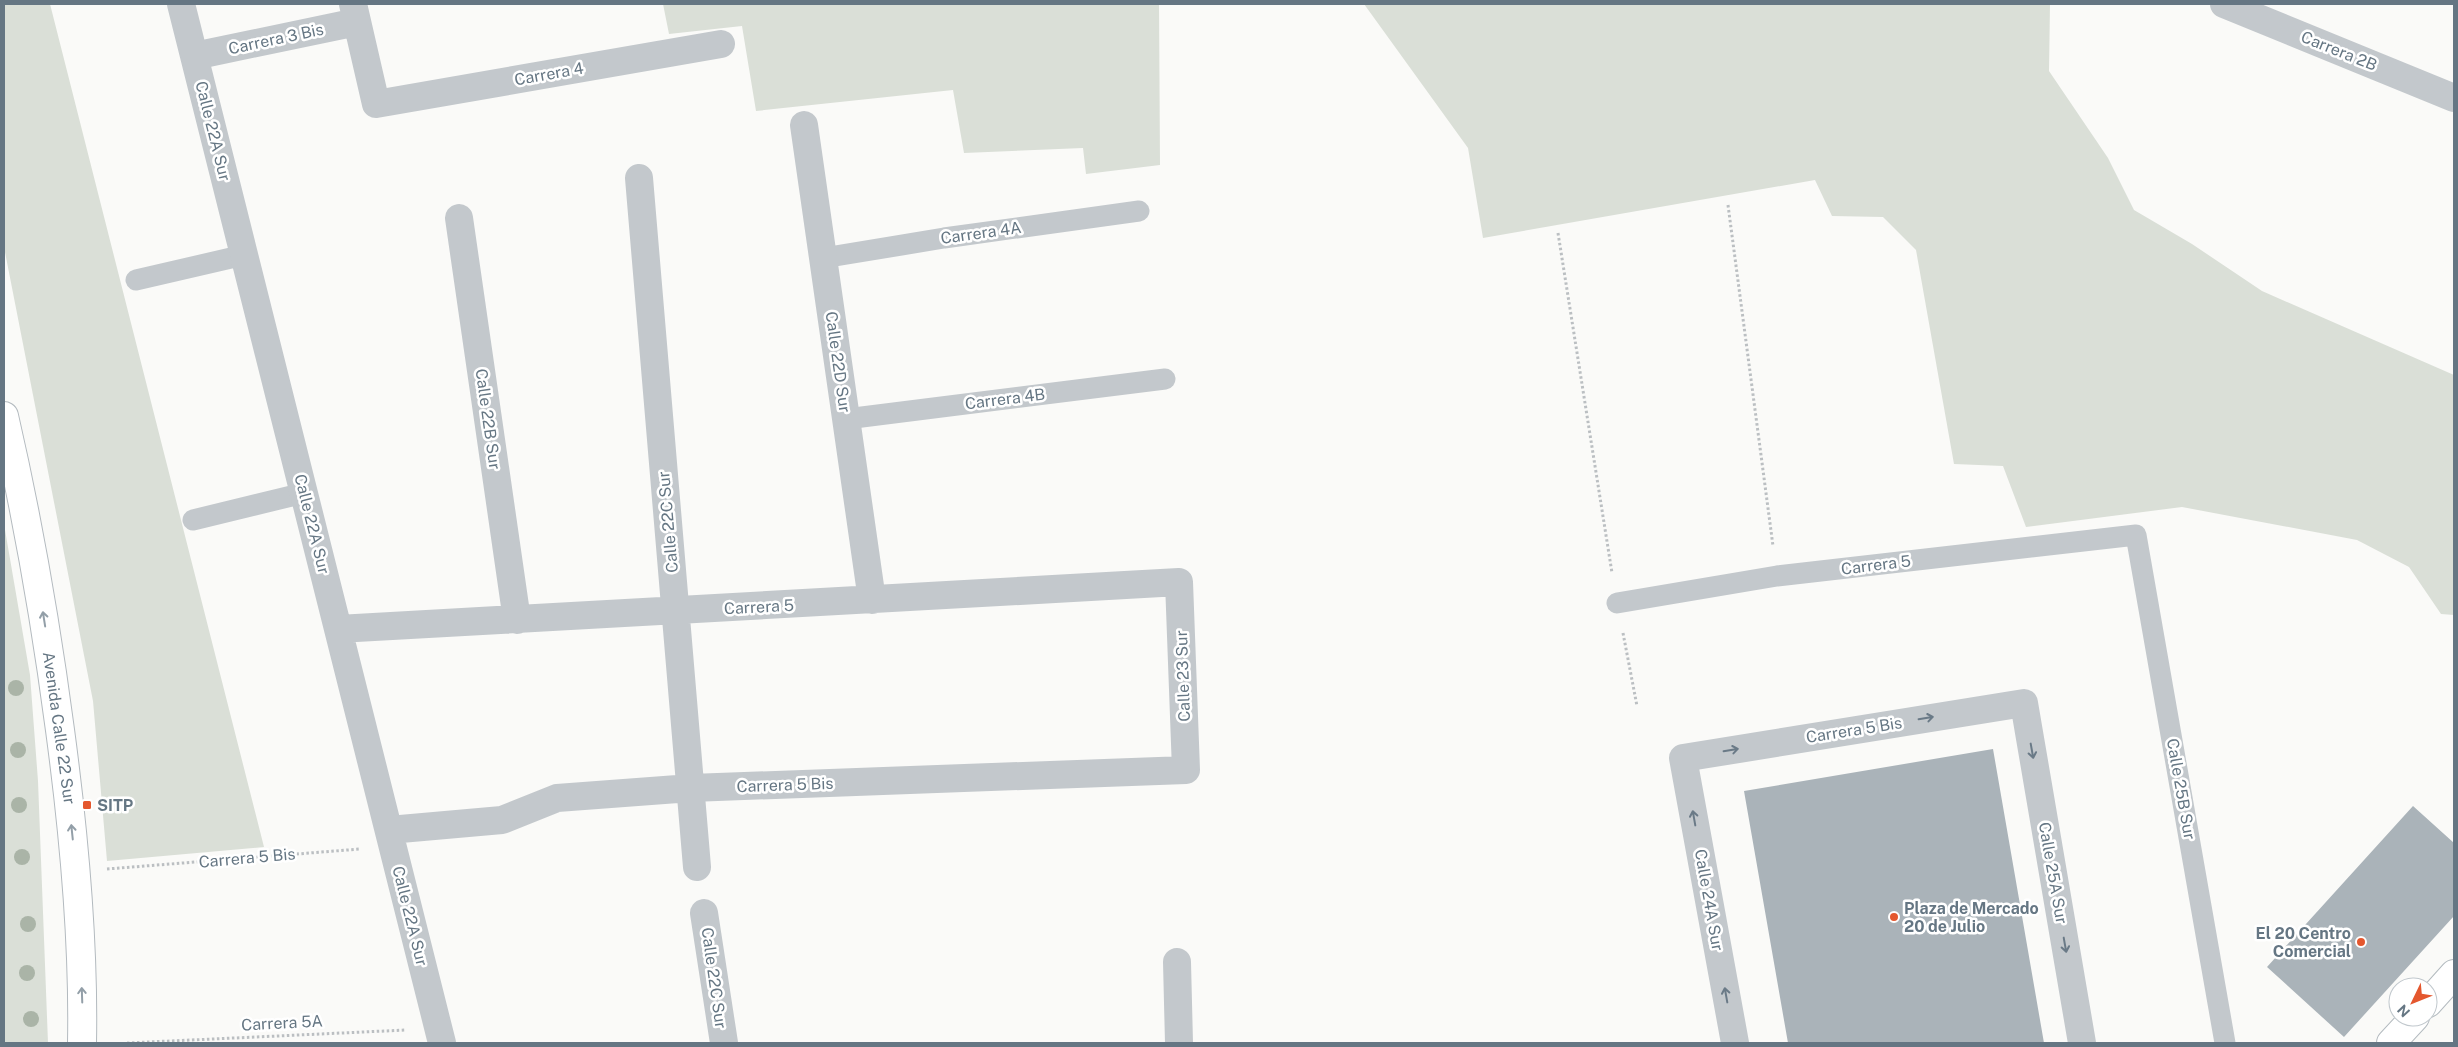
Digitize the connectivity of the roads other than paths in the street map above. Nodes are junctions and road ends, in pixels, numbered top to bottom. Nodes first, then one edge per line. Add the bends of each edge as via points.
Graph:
1 (181, 4) edge
2 (2224, 4) edge
3 (355, 13) edge
4 (721, 44) dead end
5 (194, 56) junction
6 (2454, 98) edge
7 (804, 125) dead end
8 (639, 178) dead end
9 (1139, 211) dead end
10 (459, 218) dead end
11 (244, 255) junction
12 (823, 258) junction
13 (136, 280) dead end
14 (1165, 379) dead end
15 (4, 416) edge
16 (846, 420) junction
17 (304, 492) junction
18 (193, 520) dead end
19 (2136, 535) joint
20 (1180, 582) joint
21 (872, 600) junction
22 (1617, 603) road end
23 (675, 612) junction
24 (517, 620) junction
25 (338, 629) junction
26 (2024, 703) joint
27 (1683, 758) joint
28 (1186, 770) joint
29 (691, 788) junction
30 (391, 838) junction
31 (697, 867) dead end
32 (704, 913) dead end
33 (1177, 962) dead end
34 (2454, 974) edge
35 (2438, 992) edge
36 (2406, 1027) edge
37 (440, 1035) edge
38 (82, 1043) edge
39 (724, 1043) edge
40 (1179, 1043) edge
41 (1735, 1043) edge
42 (2082, 1043) edge
43 (2225, 1043) edge
44 (2391, 1043) edge

1 - 5 street, Calle 22A Sur
2 - 6 street, Carrera 2B
3 - 4 street, Carrera 4 via 376,104
3 - 5 street, Carrera 3 Bis
5 - 11 street, Calle 22A Sur
7 - 12 street, Calle 22D Sur
8 - 23 street, Calle 22C Sur
9 - 12 lane, Carrera 4A
10 - 24 street, Calle 22B Sur
11 - 13 lane
11 - 17 street, Calle 22A Sur
12 - 16 street, Calle 22D Sur
14 - 16 lane, Carrera 4B
38 -> 15 main road, Avenida Calle 22 Sur via 77,878 68,791 44,617
16 - 21 street, Calle 22D Sur
17 - 18 lane
17 - 25 street, Calle 22A Sur
19 - 22 lane, Carrera 5 via 1777,576
19 - 43 lane, Calle 25B Sur
20 - 21 street, Carrera 5
20 - 28 street, Calle 23 Sur
21 - 23 street, Carrera 5
23 - 24 street, Carrera 5
23 - 29 street, Calle 22C Sur
24 - 25 street, Carrera 5
25 - 30 street, Calle 22A Sur
27 -> 26 street, Carrera 5 Bis
26 -> 42 street, Calle 25A Sur
41 -> 27 street, Calle 24A Sur
28 - 29 street, Carrera 5 Bis
29 - 30 street, Carrera 5 Bis via 557,798 502,820
29 - 31 street, Calle 22C Sur
30 - 37 street, Calle 22A Sur
32 - 39 street, Calle 22C Sur
33 - 40 street
34 - 35 main road
36 - 44 main road

